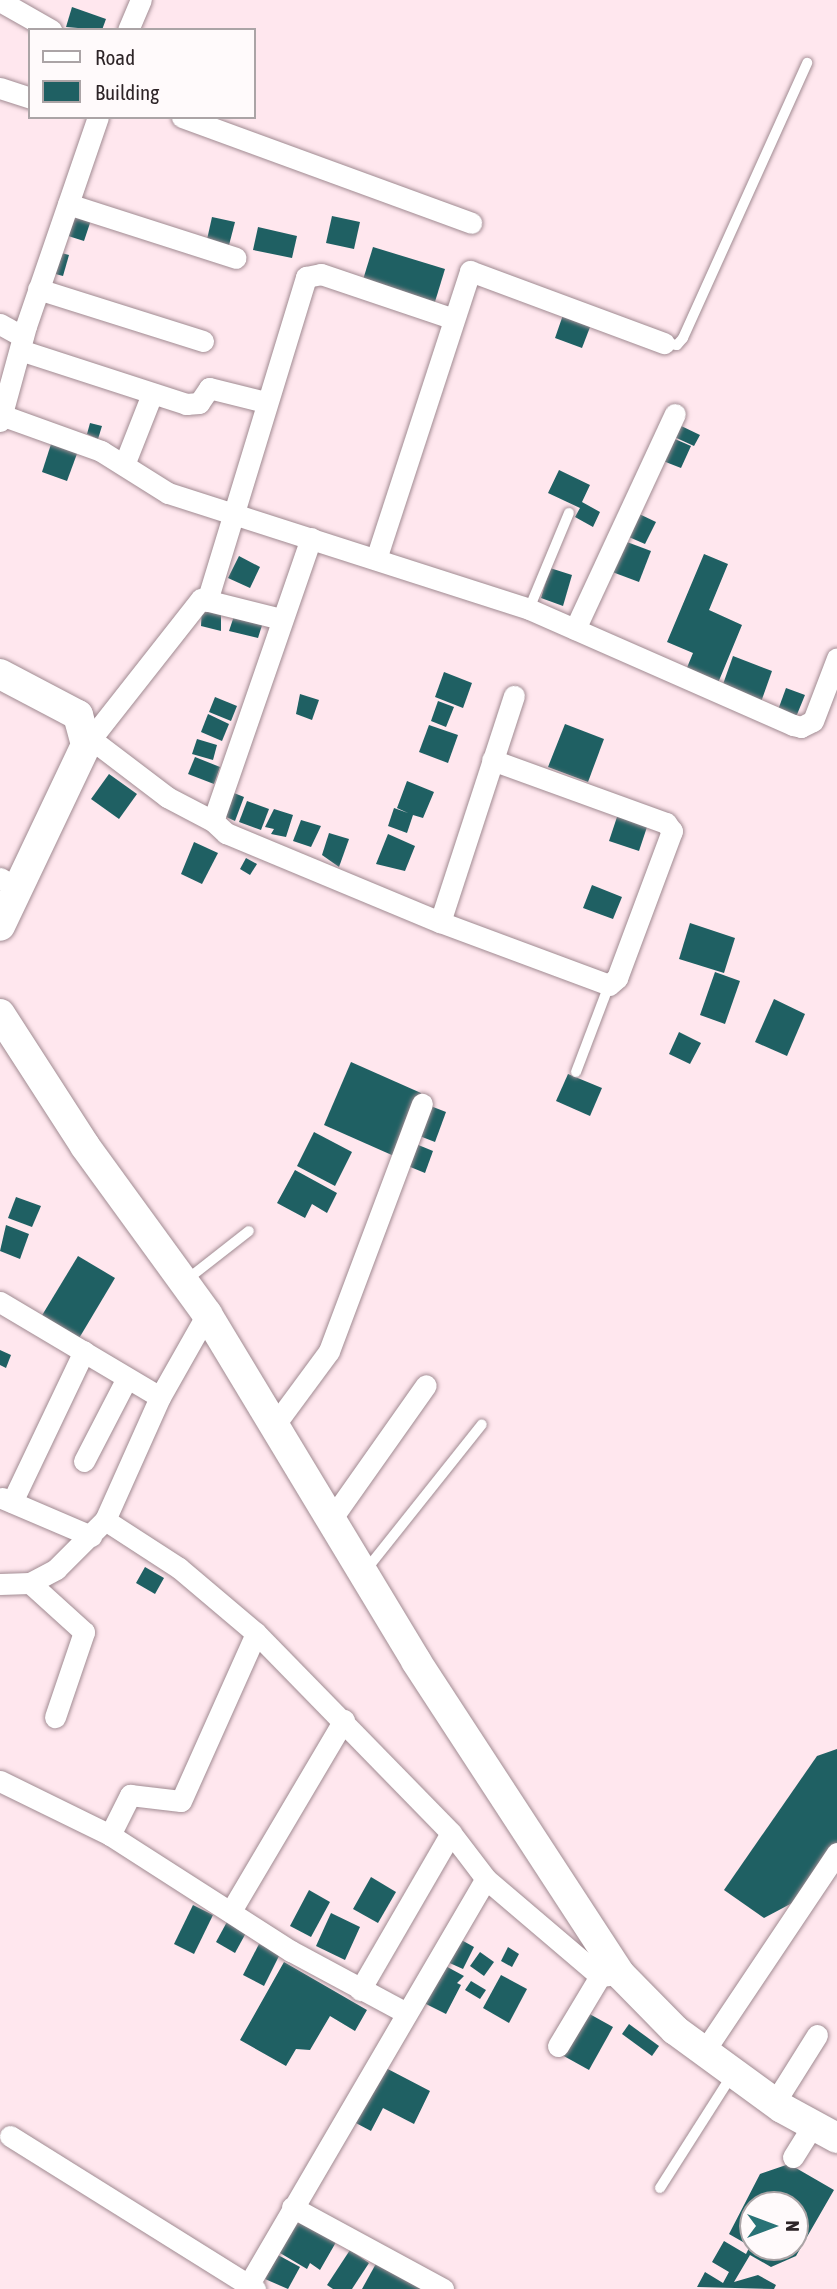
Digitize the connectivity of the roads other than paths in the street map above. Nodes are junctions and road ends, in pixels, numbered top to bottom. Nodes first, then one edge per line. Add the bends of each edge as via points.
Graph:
1 (141, 0) edge
2 (0, 1) edge
3 (47, 28) edge
4 (129, 28) edge
5 (807, 63) dead end
6 (0, 88) edge
7 (28, 97) edge
8 (93, 119) edge
9 (187, 119) edge
10 (68, 204) junction
11 (471, 223) dead end
12 (236, 258) dead end
13 (38, 289) junction
14 (454, 319) junction
15 (0, 324) edge
16 (203, 341) dead end
17 (21, 343) junction
18 (664, 343) joint
19 (152, 394) junction
20 (265, 402) junction
21 (675, 414) dead end
22 (2, 418) edge
23 (124, 465) junction
24 (233, 512) junction
25 (569, 513) dead end
26 (311, 538) junction
27 (376, 559) junction
28 (207, 601) junction
29 (528, 609) junction
30 (281, 619) junction
31 (575, 629) junction
32 (837, 658) edge
33 (0, 674) edge
34 (513, 696) dead end
35 (89, 742) junction
36 (492, 760) junction
37 (213, 821) junction
38 (8, 883) edge
39 (440, 922) junction
40 (0, 926) edge
41 (609, 985) junction
42 (0, 1014) edge
43 (576, 1072) dead end
44 (422, 1104) dead end
45 (249, 1231) dead end
46 (184, 1282) junction
47 (0, 1302) edge
48 (207, 1314) junction
49 (84, 1351) junction
50 (127, 1378) junction
51 (426, 1385) dead end
52 (160, 1397) junction
53 (276, 1423) junction
54 (482, 1424) dead end
55 (84, 1461) dead end
56 (6, 1499) edge
57 (330, 1521) junction
58 (98, 1528) junction
59 (363, 1573) junction
60 (30, 1583) junction
61 (0, 1585) edge
62 (256, 1633) junction
63 (55, 1717) dead end
64 (344, 1720) junction
65 (0, 1781) edge
66 (451, 1833) junction
67 (110, 1835) junction
68 (837, 1853) edge
69 (486, 1879) junction
70 (231, 1911) junction
71 (610, 1975) junction
72 (360, 1990) junction
73 (406, 2013) junction
74 (817, 2035) dead end
75 (558, 2046) dead end
76 (705, 2050) junction
77 (734, 2072) junction
78 (775, 2102) junction
79 (825, 2131) edge
80 (10, 2136) dead end
81 (793, 2157) dead end
82 (660, 2188) dead end
83 (292, 2207) junction
84 (249, 2288) edge
85 (443, 2289) edge

1 - 4 street
2 - 3 street
5 - 18 lane via 683,338 677,345
6 - 7 street
8 - 10 street
9 - 11 street
10 - 12 street
10 - 13 street
13 - 16 street
13 - 17 street
14 - 18 street via 470,271
14 - 20 street via 312,274 300,286
14 - 27 street
15 - 17 street
17 - 19 street
17 - 22 street
19 - 20 street via 194,405 204,391 215,388
19 - 23 street
20 - 24 street
21 - 31 street
22 - 23 street via 101,451
23 - 24 street via 168,493
24 - 26 street
24 - 28 street
25 - 29 lane
26 - 27 street
26 - 30 street
27 - 29 street
28 - 30 street
28 - 35 street via 201,599
29 - 31 street
30 - 37 street
31 - 32 street via 801,727 813,721
33 - 35 main road via 78,715
34 - 36 street
35 - 37 street via 167,797
35 - 38 main road
36 - 39 street
36 - 41 street via 666,823 672,831 617,978
37 - 39 street via 226,833
38 - 40 main road
39 - 41 street
41 - 43 lane
42 - 46 main road via 85,1146
44 - 53 street via 329,1351
45 - 46 lane
46 - 48 main road
47 - 49 street
48 - 52 street
48 - 53 main road
49 - 50 street
49 - 56 street
50 - 52 street
50 - 55 street
51 - 57 street
52 - 58 street
53 - 57 main road
54 - 59 lane via 409,1522
56 - 58 street
57 - 59 main road
58 - 60 street via 56,1569
58 - 62 street via 180,1568
59 - 71 main road
60 - 61 street
60 - 63 street via 85,1632
62 - 64 street
62 - 67 street via 181,1801 131,1795
64 - 66 street
64 - 70 street
65 - 67 street
66 - 69 street
66 - 72 street
67 - 70 street
68 - 76 street
69 - 71 street
69 - 73 street
70 - 72 street
71 - 75 street
71 - 76 main road
72 - 73 street
73 - 83 street
74 - 78 street
76 - 77 main road
77 - 78 main road
77 - 82 lane
78 - 79 main road
79 - 81 street
80 - 84 street
83 - 84 street
83 - 85 street

